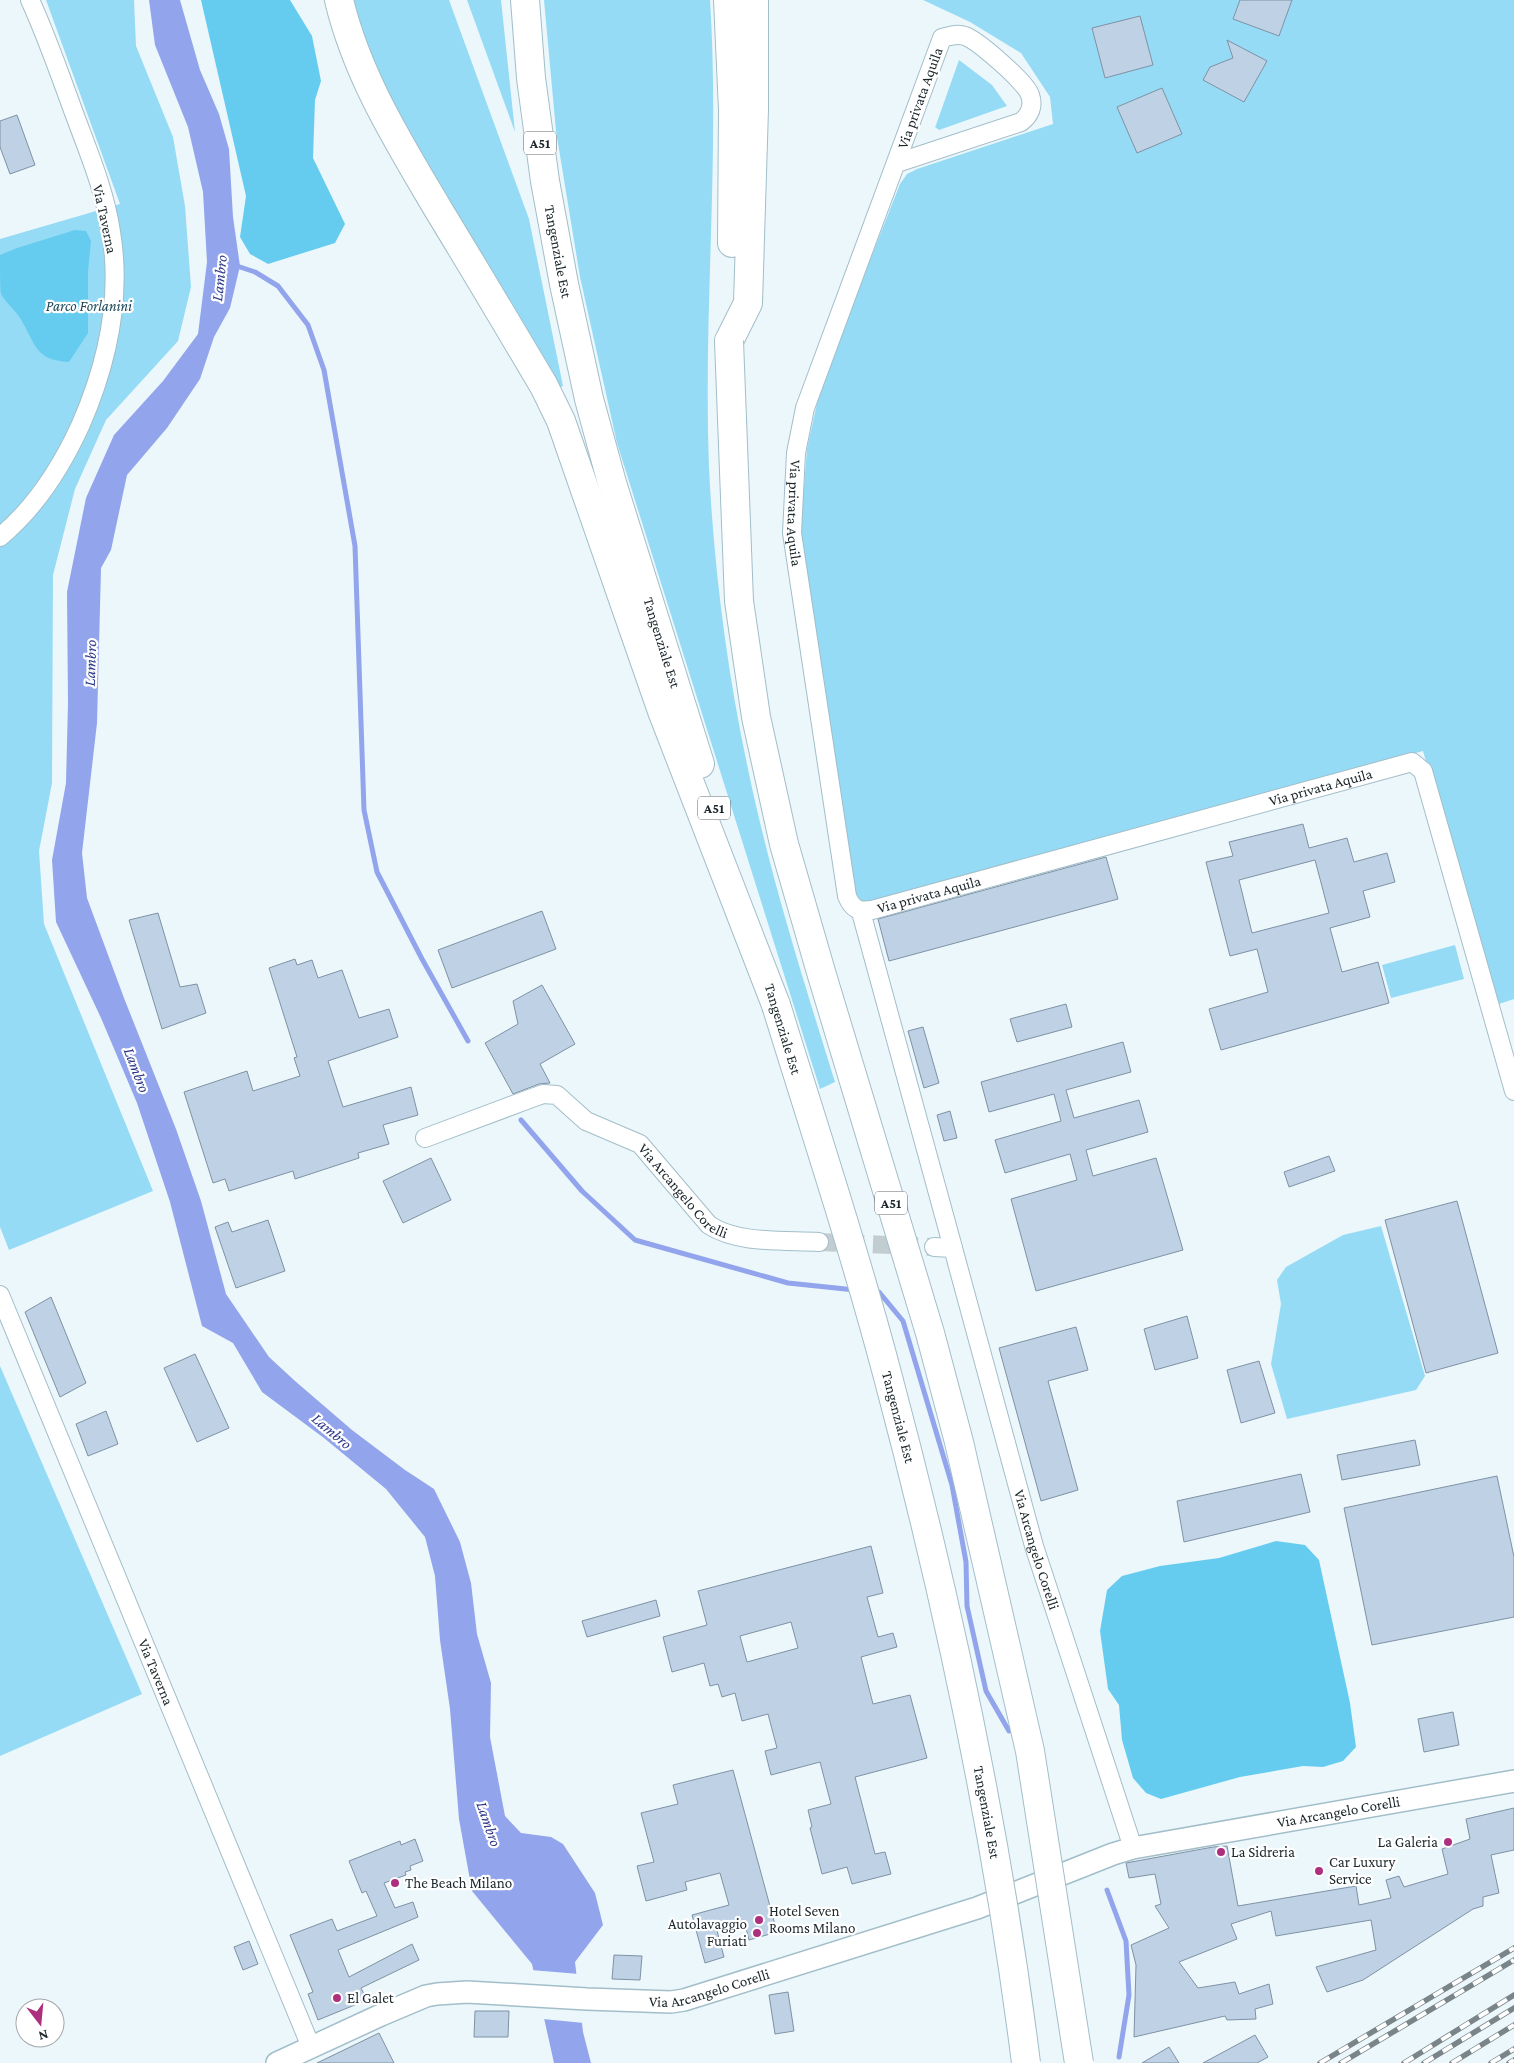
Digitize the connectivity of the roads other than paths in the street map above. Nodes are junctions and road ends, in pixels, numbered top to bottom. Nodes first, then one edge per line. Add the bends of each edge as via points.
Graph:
1 (30, 0) edge
2 (339, 0) edge
3 (525, 0) edge
4 (728, 0) edge
5 (754, 0) edge
6 (897, 163) junction
7 (742, 195) junction
8 (0, 537) edge
9 (640, 614) junction
10 (861, 912) junction
11 (1514, 1091) edge
12 (425, 1138) dead end
13 (819, 1242) tunnel mouth
14 (934, 1247) tunnel mouth
15 (953, 1248) junction
16 (0, 1295) edge
17 (1514, 1781) edge
18 (1133, 1848) junction
19 (311, 2047) junction
20 (277, 2063) edge
21 (1026, 2063) edge
22 (1079, 2063) edge

1 - 8 street, Via Taverna via 103,200 111,231 114,298 110,334 100,372 72,444 33,504
2 - 9 highway via 368,86 544,386
3 - 9 highway, Tangenziale Est / A51 via 531,78 545,180 564,284
4 - 7 highway, A51 via 733,110
5 - 7 highway
6 - 6 street, Via privata Aquila via 1021,122 1029,115 1032,105 1030,93 981,46 965,36 954,34 942,38
6 - 10 street, Via privata Aquila via 804,408 796,453 792,511 792,533 847,896 851,906
7 - 22 highway, A51, bridge via 729,341 738,601 756,717 787,853 930,1333 959,1442 1030,1751
9 - 21 highway, Tangenziale Est / A51, bridge via 776,1005 888,1375 935,1564 977,1760 1009,1939
10 - 11 street, Via privata Aquila via 1412,762 1423,771 1427,783
10 - 15 street, Via Arcangelo Corelli
12 - 13 street, Via Arcangelo Corelli via 538,1096 557,1095 586,1121 640,1144 709,1225 718,1231 748,1238
14 - 15 street
15 - 18 street, Via Arcangelo Corelli via 1034,1546
16 - 19 street, Via Taverna
17 - 18 street, Via Arcangelo Corelli
18 - 19 street, Via Arcangelo Corelli via 977,1908 695,1997 671,2002 467,1992 426,1996
19 - 20 street, Via Arcangelo Corelli

